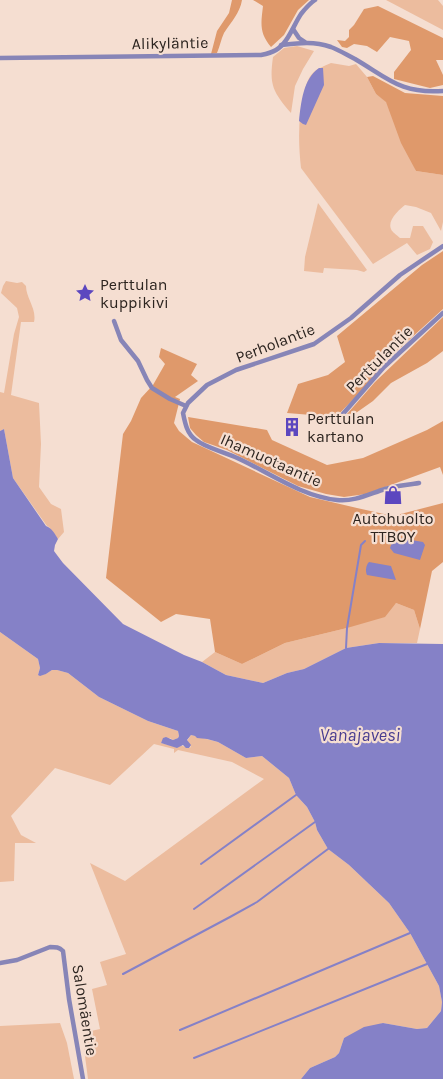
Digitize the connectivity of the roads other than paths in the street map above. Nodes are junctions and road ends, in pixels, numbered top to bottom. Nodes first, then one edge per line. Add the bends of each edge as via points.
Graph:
1 (315, 0) edge
2 (293, 29) junction
3 (305, 42) junction
4 (281, 45) junction
5 (0, 58) edge
6 (443, 91) edge
7 (443, 246) edge
8 (443, 313) edge
9 (114, 321) dead end
10 (186, 406) junction
11 (335, 423) dead end
12 (419, 483) dead end
13 (0, 963) edge
14 (83, 1079) edge

1 - 2 street, Alikyläntie via 307,6
2 - 3 street
2 - 4 street, Alikyläntie
3 - 4 street
3 - 6 street via 338,50 401,87 425,92
4 - 5 street, Alikyläntie via 260,55
7 - 10 street, Perholantie via 400,275 351,318 314,344 236,370 208,385
8 - 11 street, Perttulantie via 384,367
9 - 10 street via 121,340 138,361 152,388
10 - 12 street, Ihamuotaantie via 182,413 184,421 195,440 323,497 355,499
13 - 14 street, Salomäentie via 50,947 63,951

